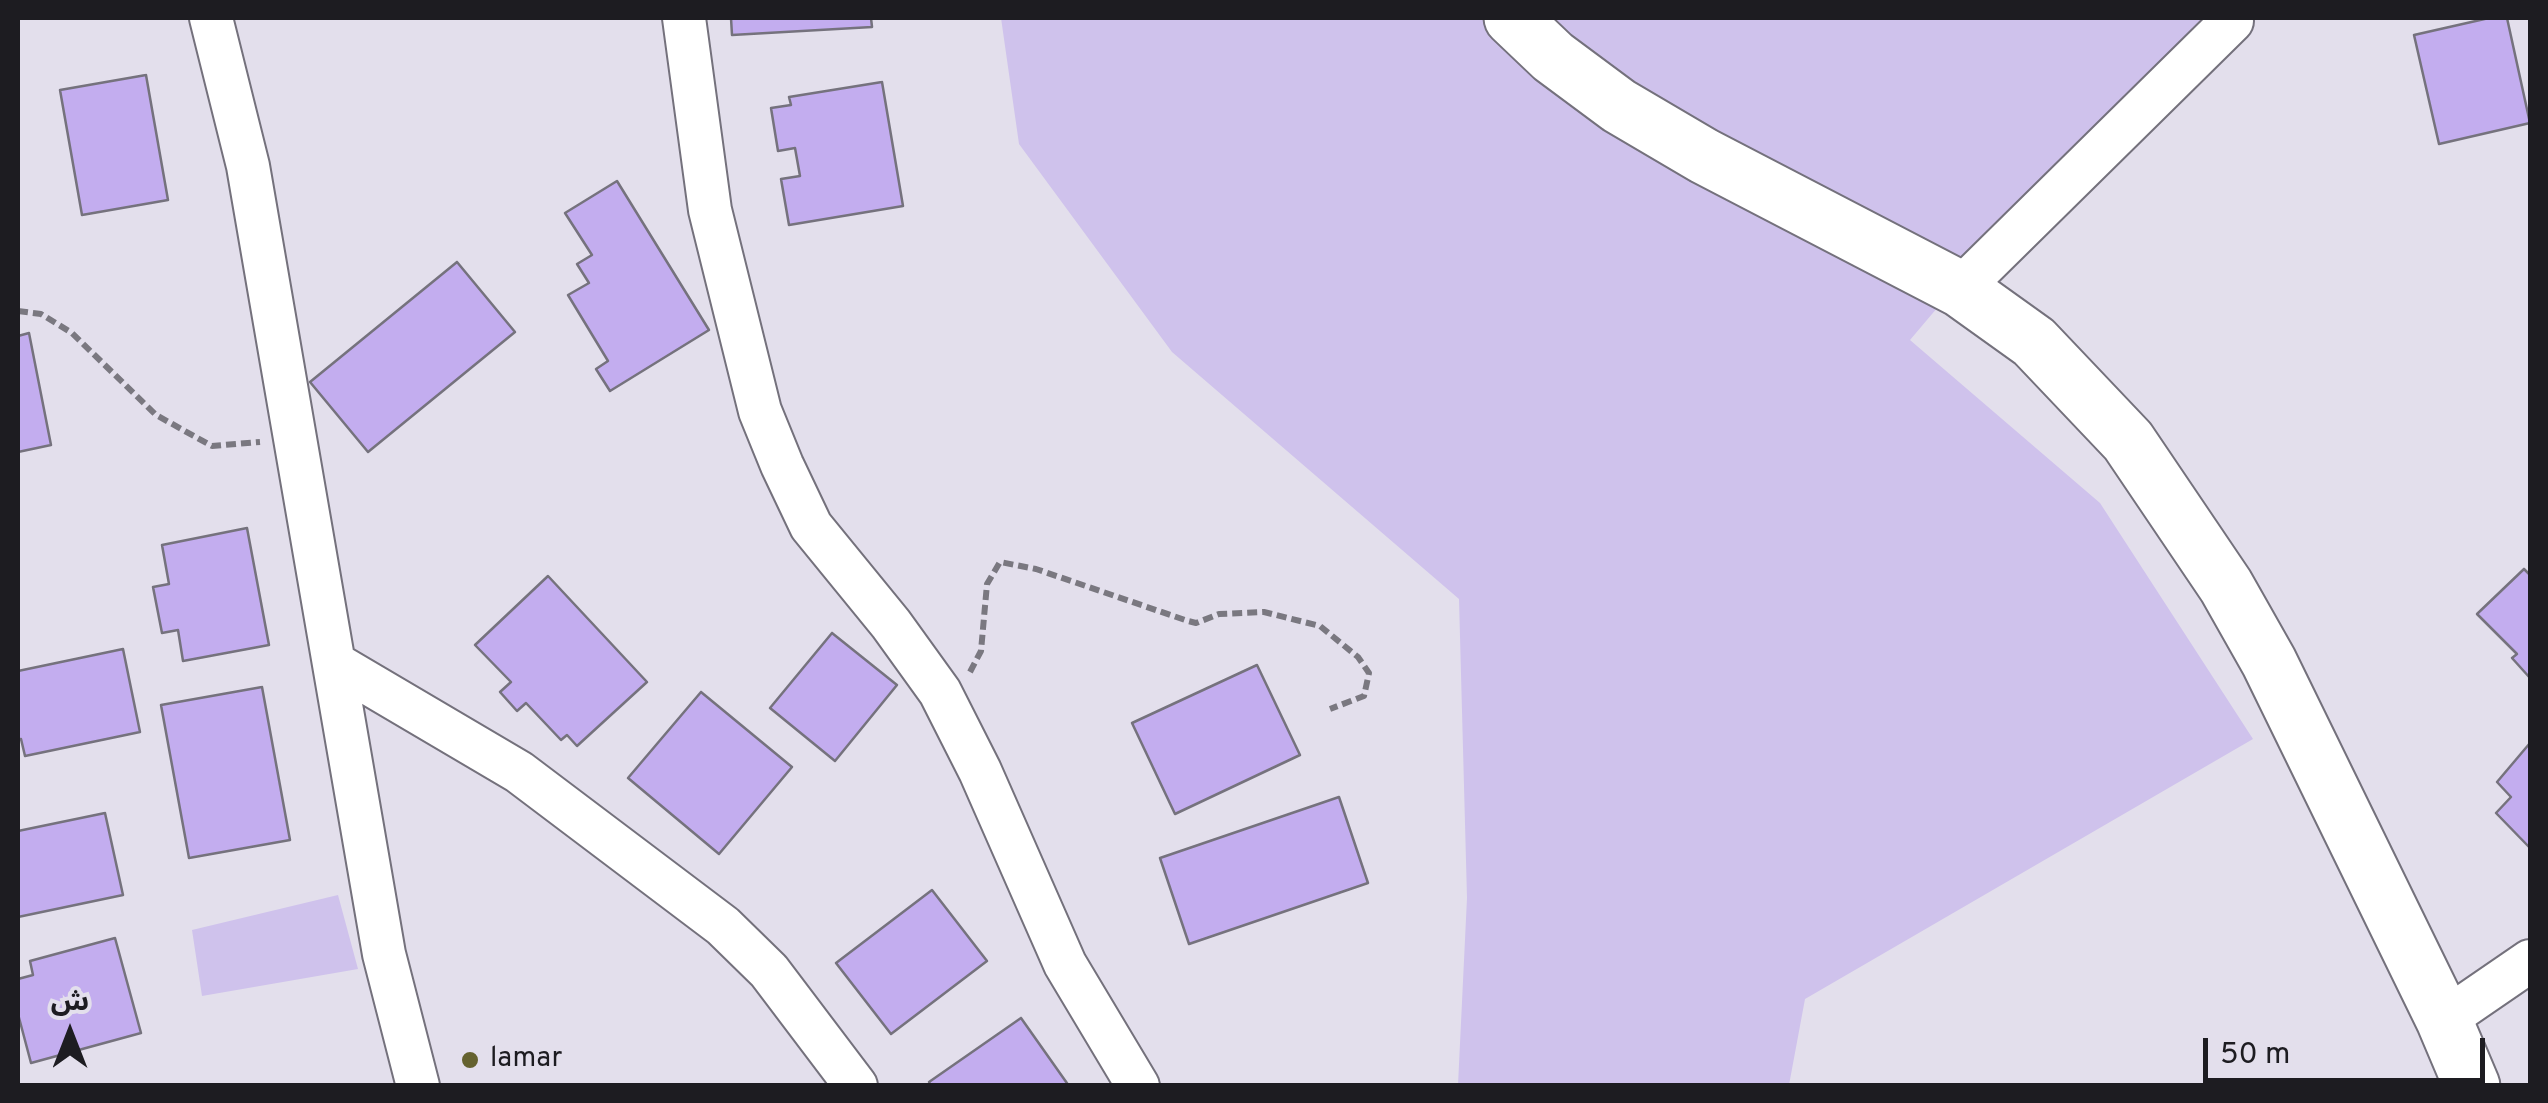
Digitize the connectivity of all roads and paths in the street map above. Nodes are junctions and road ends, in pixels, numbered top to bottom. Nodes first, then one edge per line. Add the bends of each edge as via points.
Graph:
1 (211, 18) edge
2 (684, 18) edge
3 (1512, 18) edge
4 (2232, 21) dead end
5 (1960, 289) junction
6 (18, 311) edge
7 (296, 439) junction
8 (334, 663) junction
9 (922, 668) junction
10 (1330, 709) dead end
11 (2530, 960) edge
12 (2444, 1020) junction
13 (418, 1086) edge
14 (856, 1086) edge
15 (1138, 1086) edge
16 (2472, 1086) edge

1 - 7 street via 248,166
2 - 9 street via 710,210 760,412 810,526
3 - 5 street via 1619,106
4 - 5 street
5 - 12 street via 2034,342 2077,384 2128,441 2188,527 2270,662
6 - 7 path via 41,314 72,334 156,415 212,446
7 - 8 street
8 - 13 street via 384,954
8 - 14 street via 519,772 724,926
9 - 10 path via 965,682 981,651 988,584 1000,562 1188,621 1264,612 1320,626 1370,673 1364,696
9 - 15 street via 980,771 1065,964
11 - 12 street
12 - 16 street

